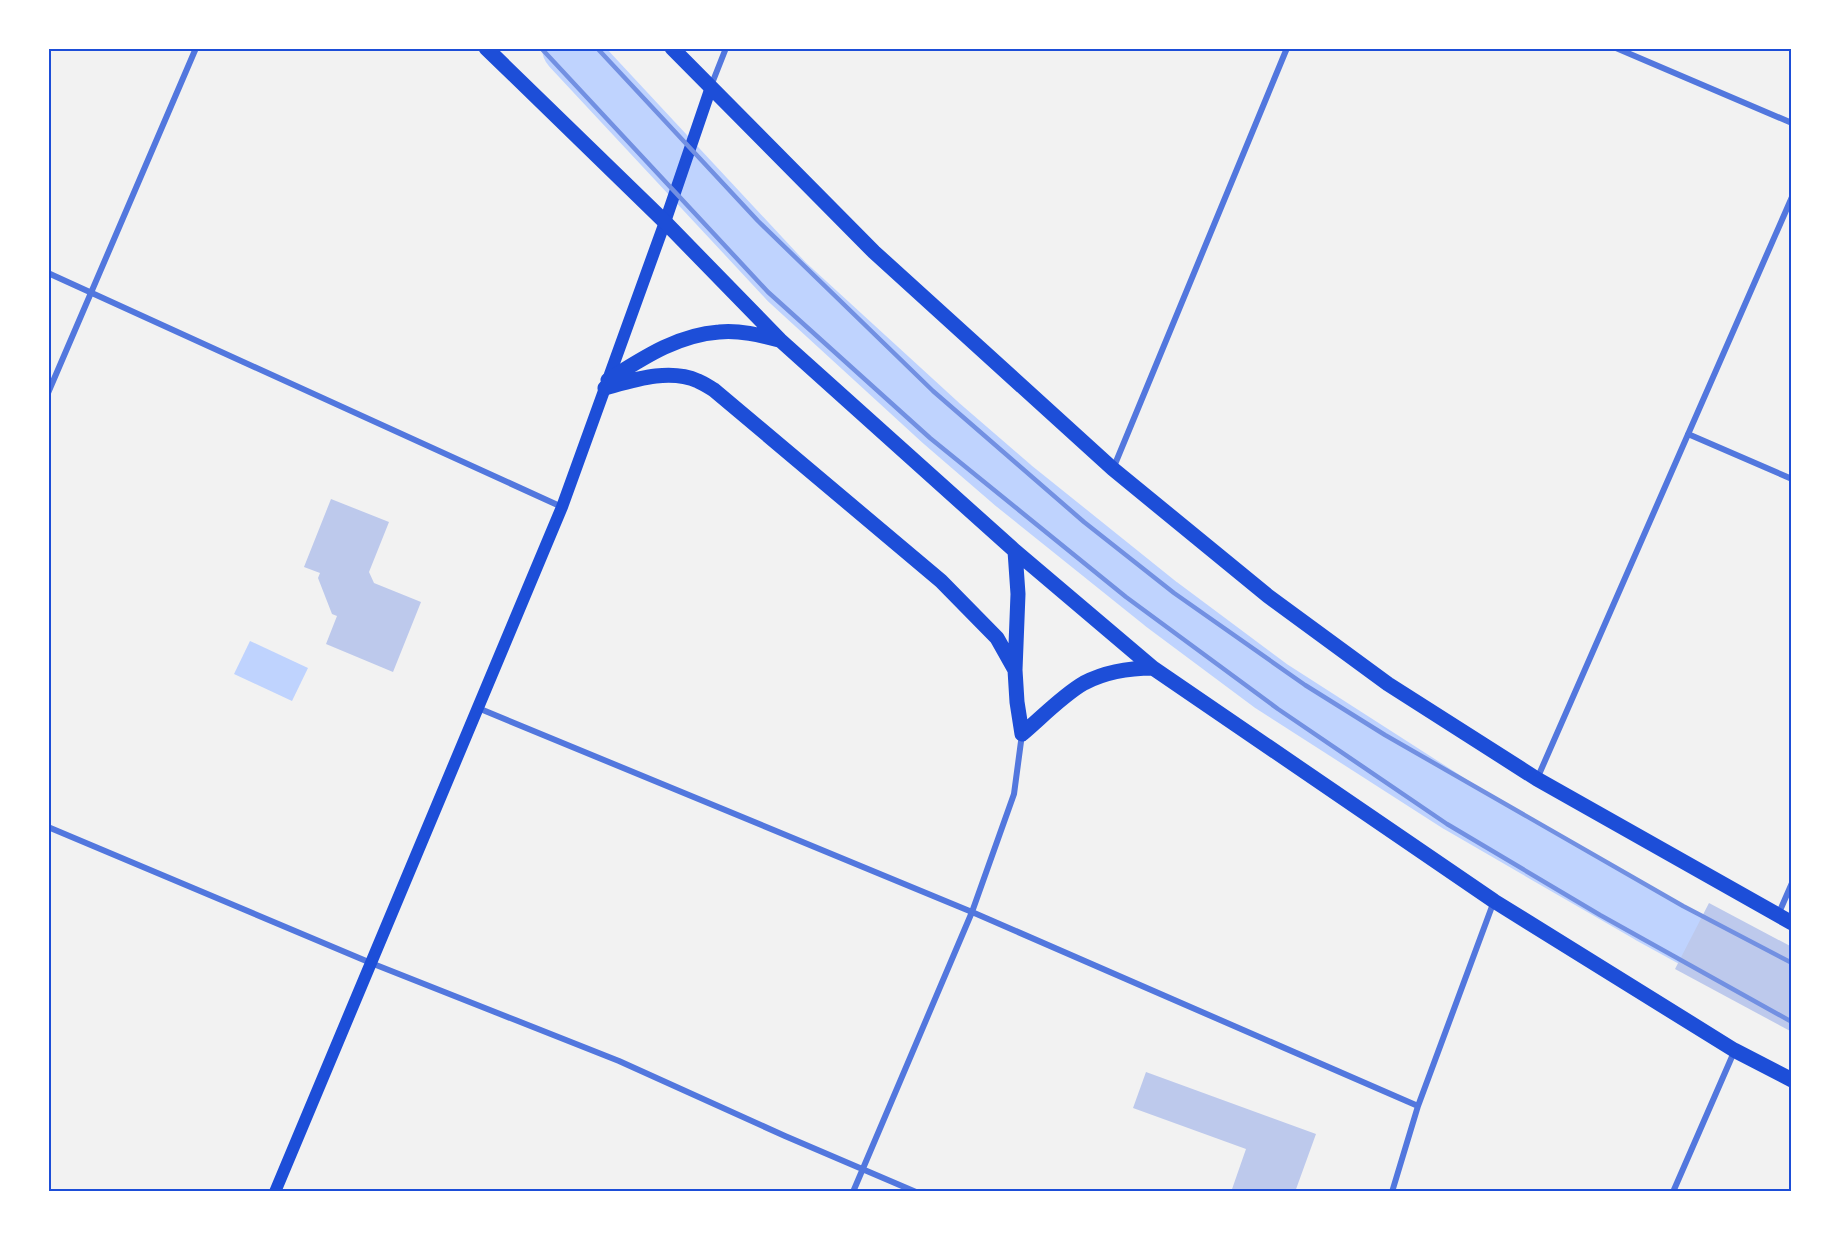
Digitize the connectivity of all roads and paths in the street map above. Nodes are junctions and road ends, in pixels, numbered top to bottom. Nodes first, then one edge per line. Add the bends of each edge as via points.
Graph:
1 (196, 48) edge
2 (486, 48) edge
3 (672, 48) edge
4 (726, 48) edge
5 (1287, 48) edge
6 (1616, 48) edge
7 (711, 87) junction
8 (1792, 123) edge
9 (1792, 196) edge
10 (665, 222) junction
11 (48, 273) edge
12 (90, 293) junction
13 (780, 340) junction
14 (607, 384) junction
15 (48, 393) edge
16 (1688, 434) junction
17 (1113, 469) junction
18 (1792, 479) edge
19 (562, 507) junction
20 (1015, 551) junction
21 (1153, 668) junction
22 (1014, 669) junction
23 (478, 708) junction
24 (1022, 734) junction
25 (1537, 779) junction
26 (48, 827) edge
27 (1792, 883) edge
28 (1494, 901) junction
29 (972, 912) junction
30 (1785, 920) edge
31 (371, 963) junction
32 (1734, 1050) junction
33 (1792, 1080) edge
34 (1418, 1106) junction
35 (863, 1169) junction
36 (275, 1192) edge
37 (853, 1192) edge
38 (916, 1192) edge
39 (1392, 1192) edge
40 (1673, 1192) edge

1 - 12 street
2 - 10 main road
3 - 7 main road
4 - 7 street
5 - 17 street
6 - 8 street
7 - 10 main road
7 - 17 main road via 874,252
9 - 16 street
10 - 13 main road
10 - 14 main road
11 - 12 street
12 - 15 street
12 - 19 street
13 - 14 main road via 718,332 676,341 651,353
13 - 20 main road
14 - 19 main road
14 - 22 main road via 671,376 696,380 714,390 941,581 997,638
16 - 18 street
16 - 25 street
17 - 25 main road via 1268,596 1369,671
19 - 23 main road
20 - 21 main road
20 - 22 main road via 1018,594
21 - 24 main road via 1122,670 1084,683
21 - 28 main road
22 - 24 main road
23 - 29 street
23 - 31 main road
24 - 29 street via 1014,794
25 - 30 main road
26 - 31 street
27 - 30 street
28 - 32 main road
28 - 34 street
29 - 34 street
29 - 35 street
31 - 35 street via 619,1061
31 - 36 main road
32 - 33 main road
32 - 40 street
34 - 39 street
35 - 37 street
35 - 38 street

